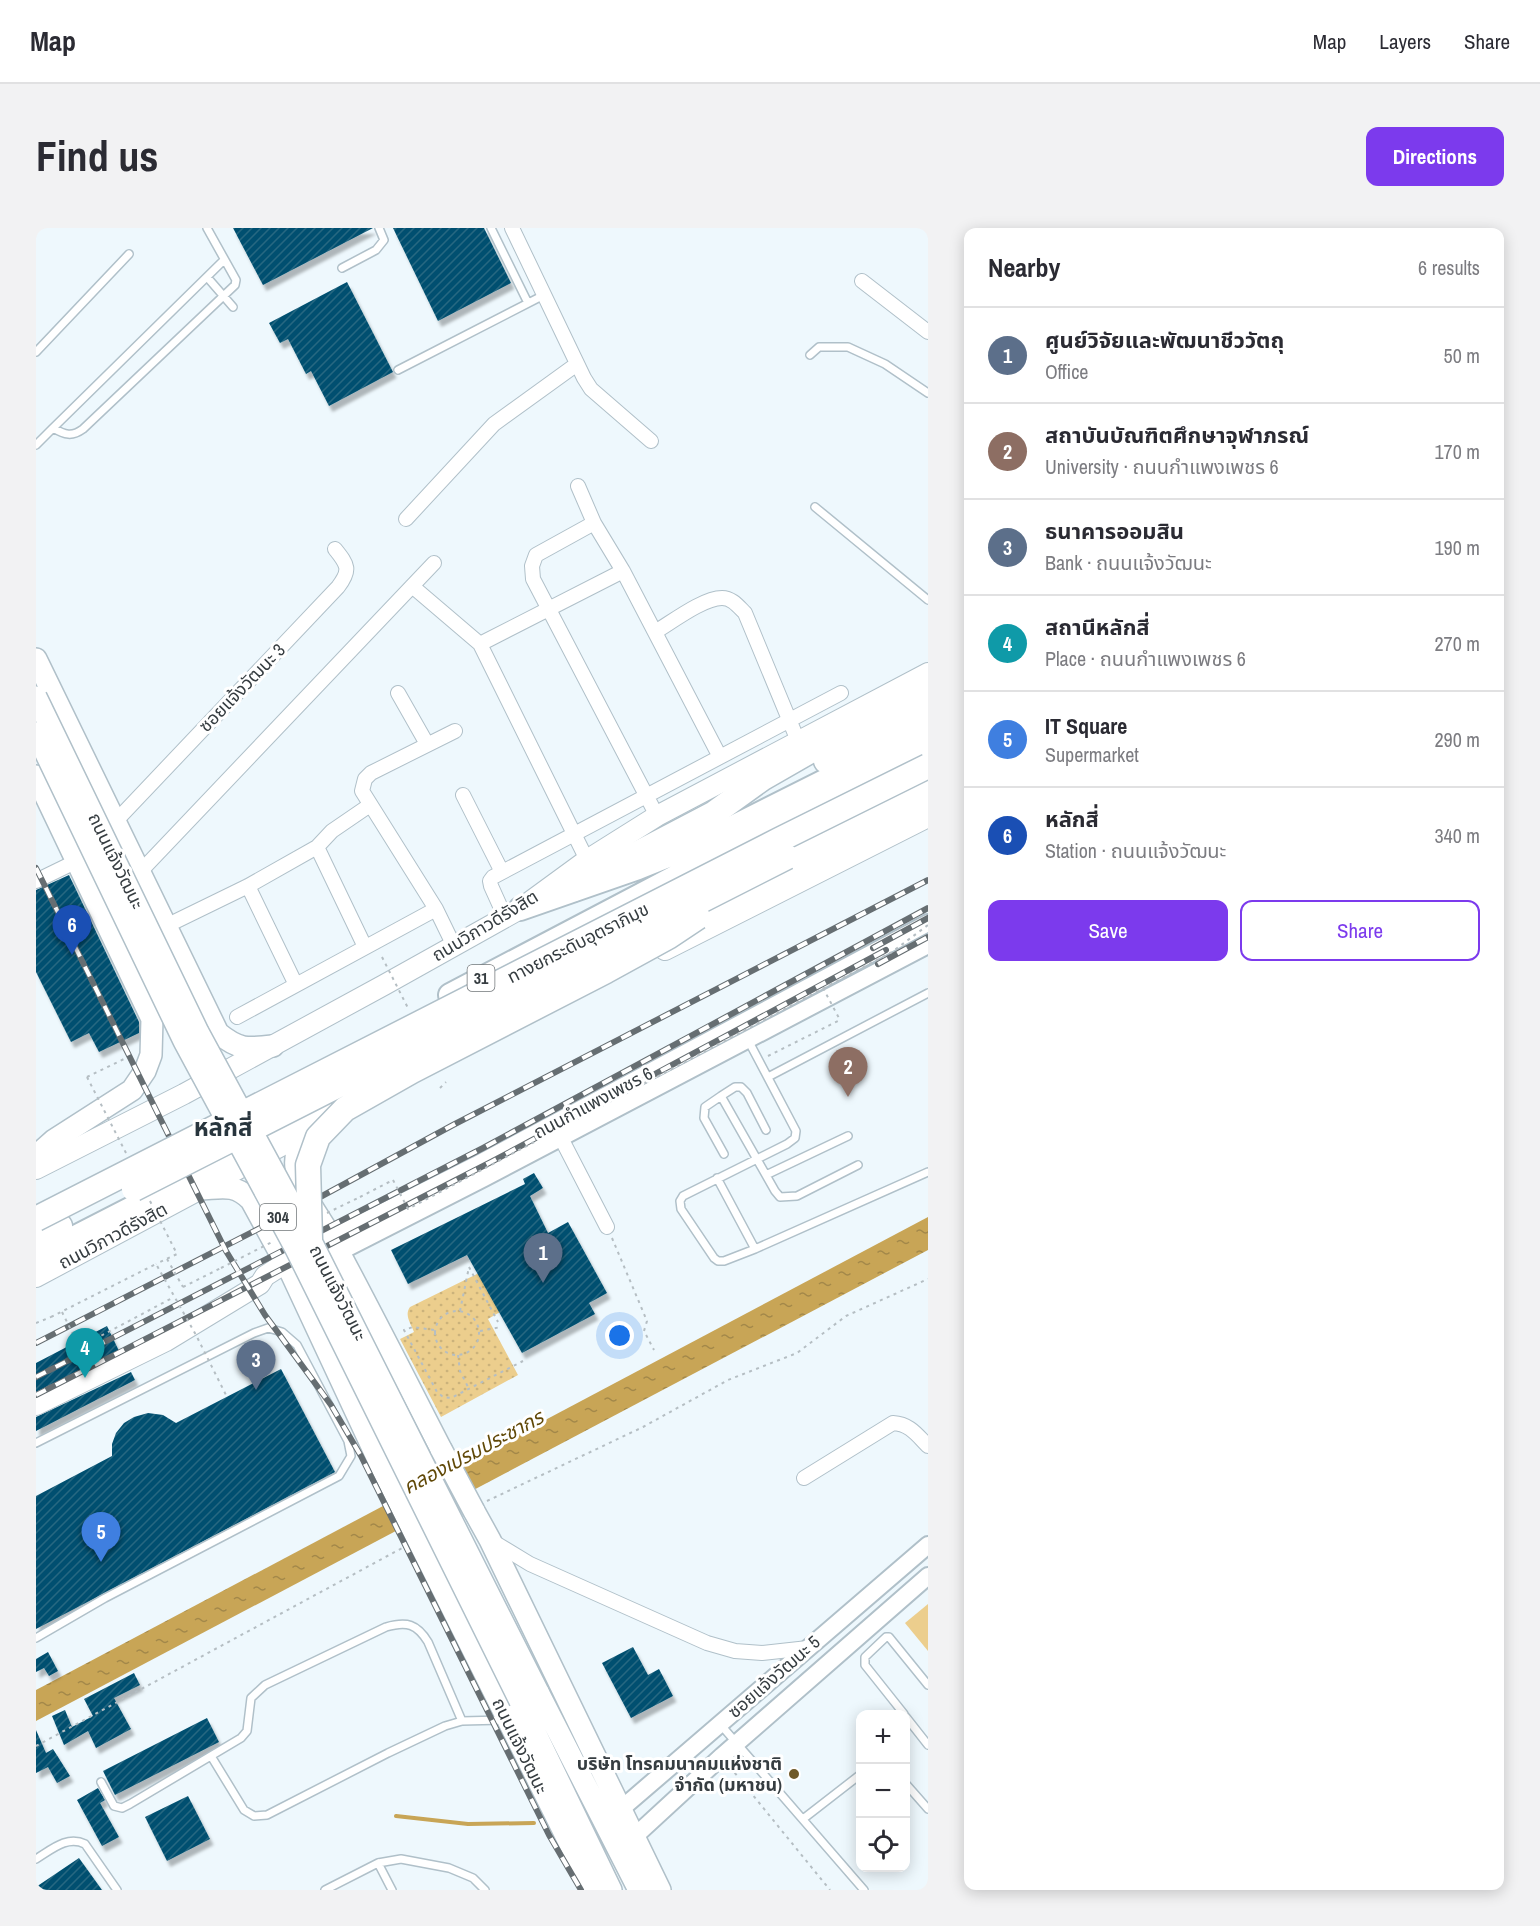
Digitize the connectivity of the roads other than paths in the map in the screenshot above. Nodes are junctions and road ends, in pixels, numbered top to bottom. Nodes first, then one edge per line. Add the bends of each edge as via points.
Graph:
1 (207, 228) edge
2 (379, 228) edge
3 (491, 228) edge
4 (512, 228) edge
5 (129, 254) dead end
6 (224, 260) junction
7 (342, 268) dead end
8 (207, 277) junction
9 (862, 281) dead end
10 (544, 295) junction
11 (223, 296) junction
12 (528, 303) junction
13 (233, 307) dead end
14 (928, 332) edge
15 (36, 352) edge
16 (810, 355) dead end
17 (577, 364) junction
18 (398, 370) dead end
19 (928, 393) edge
20 (53, 428) junction
21 (651, 441) dead end
22 (36, 445) edge
23 (578, 486) dead end
24 (815, 507) dead end
25 (406, 519) dead end
26 (594, 523) junction
27 (335, 549) dead end
28 (434, 563) dead end
29 (623, 571) junction
30 (412, 586) junction
31 (928, 600) edge
32 (549, 609) junction
33 (655, 632) junction
34 (480, 644) junction
35 (36, 659) edge
36 (928, 673) edge
37 (928, 687) edge
38 (398, 693) dead end
39 (841, 693) dead end
40 (36, 697) edge
41 (928, 710) edge
42 (789, 720) junction
43 (928, 729) edge
44 (455, 731) dead end
45 (36, 733) edge
46 (798, 741) junction
47 (427, 744) junction
48 (928, 750) edge
49 (720, 757) junction
50 (928, 766) edge
51 (36, 776) edge
52 (928, 784) edge
53 (463, 795) dead end
54 (646, 795) junction
55 (928, 800) edge
56 (370, 805) junction
57 (928, 810) edge
58 (713, 814) junction
59 (657, 816) junction
60 (928, 817) edge
61 (115, 822) junction
62 (574, 834) junction
63 (888, 837) junction
64 (317, 847) junction
65 (787, 857) junction
66 (587, 860) junction
67 (77, 861) junction
68 (140, 872) junction
69 (502, 872) junction
70 (36, 881) edge
71 (248, 886) junction
72 (574, 889) junction
73 (436, 909) junction
74 (513, 913) junction
75 (925, 925) edge
76 (166, 926) junction
77 (454, 946) junction
78 (928, 946) edge
79 (365, 947) junction
80 (296, 985) junction
81 (928, 993) edge
82 (204, 1005) junction
83 (237, 1017) dead end
84 (152, 1019) junction
85 (748, 1040) junction
86 (273, 1046) junction
87 (768, 1077) junction
88 (721, 1096) junction
89 (766, 1130) dead end
90 (306, 1132) junction
91 (848, 1136) dead end
92 (561, 1138) junction
93 (724, 1154) dead end
94 (36, 1155) edge
95 (757, 1159) junction
96 (858, 1165) dead end
97 (36, 1169) edge
98 (928, 1172) edge
99 (766, 1175) junction
100 (717, 1178) junction
101 (200, 1189) junction
102 (36, 1211) edge
103 (36, 1220) edge
104 (608, 1227) road end
105 (36, 1236) edge
106 (327, 1243) junction
107 (755, 1249) junction
108 (36, 1257) edge
109 (289, 1269) junction
110 (36, 1278) edge
111 (362, 1294) junction
112 (313, 1320) junction
113 (36, 1405) edge
114 (36, 1443) edge
115 (928, 1446) edge
116 (804, 1478) dead end
117 (490, 1540) junction
118 (928, 1545) edge
119 (928, 1576) edge
120 (36, 1638) edge
121 (808, 1648) junction
122 (928, 1685) edge
123 (529, 1696) junction
124 (901, 1710) edge
125 (508, 1720) junction
126 (462, 1721) junction
127 (910, 1722) edge
128 (720, 1724) junction
129 (737, 1743) junction
130 (928, 1745) edge
131 (211, 1756) junction
132 (856, 1778) edge
133 (101, 1782) dead end
134 (910, 1789) edge
135 (928, 1809) edge
136 (620, 1810) junction
137 (803, 1819) junction
138 (634, 1837) junction
139 (36, 1859) edge
140 (378, 1863) junction
141 (117, 1890) edge
142 (325, 1890) edge
143 (392, 1890) edge
144 (485, 1890) edge
145 (593, 1890) edge
146 (611, 1890) edge
147 (639, 1890) edge
148 (660, 1890) edge
149 (864, 1890) edge

1 - 6 lane
2 - 7 lane via 384,240 380,247
3 - 12 lane
4 - 10 street
5 - 15 lane
6 - 8 lane
6 - 11 lane via 236,282
8 - 11 lane
8 - 20 lane
9 - 14 street
10 - 12 lane
10 - 17 street
11 - 13 lane
11 - 20 lane via 78,433 68,435
12 - 18 lane
16 - 19 lane via 819,347 848,347 885,364
17 - 21 street via 591,389
17 - 25 street via 494,424
20 - 22 lane
23 - 26 street
24 - 31 lane
26 - 29 street
26 - 32 street via 536,555 533,579
27 - 61 street, ซอยแจ้งวัฒนะ 3 via 347,567 346,577 338,587
28 - 30 street
29 - 32 street
29 - 33 street
30 - 34 street
30 - 68 street
32 - 34 street
32 - 54 street
33 - 42 street via 708,601 723,598 735,602 745,614
33 - 49 street
34 - 62 street
35 - 61 main road, ถนนแจ้งวัฒนะ
36 - 46 main road, ถนนวิภาวดีรังสิต / 31
37 - 58 highway via 763,778
38 - 47 street
39 - 42 street
40 - 106 main road, ถนนแจ้งวัฒนะ / 304, bridge via 198,1032
41 - 58 highway
42 - 46 street
42 - 49 street
43 - 72 highway via 705,841
44 - 47 street
45 - 123 main road, ถนนแจ้งวัฒนะ / 304, bridge via 184,1041
46 - 59 main road, ถนนวิภาวดีรังสิต / 31
47 - 56 street via 370,773 362,791
48 - 102 highway, 31 via 760,833
49 - 54 street
50 - 103 highway, ทางยกระดับอุตราภิมุข / 31, bridge
51 - 67 main road, ถนนแจ้งวัฒนะ
52 - 65 highway, ทางยกระดับอุตราภิมุข / 31
53 - 69 street
54 - 59 street
54 - 62 street
55 - 108 highway, ถนนวิภาวดีรังสิต
56 - 64 street via 332,831
56 - 73 street
57 - 63 highway
58 - 72 highway
59 - 66 main road, ถนนวิภาวดีรังสิต / 31
60 - 63 main road, ถนนวิภาวดีรังสิต
61 - 68 main road, ถนนแจ้งวัฒนะ
62 - 66 street
62 - 69 street
63 - 90 main road, ถนนวิภาวดีรังสิต
64 - 71 street
64 - 79 street
65 - 105 highway, ทางยกระดับอุตราภิมุข / 31, bridge
65 - 106 highway, bridge via 668,937 345,1109 318,1137 308,1165
66 - 74 main road, ถนนวิภาวดีรังสิต / 31
67 - 70 street
67 - 84 main road, ถนนแจ้งวัฒนะ
68 - 76 main road, ถนนแจ้งวัฒนะ
69 - 74 street via 489,881
71 - 76 street
71 - 80 street
72 - 74 highway
73 - 77 street
73 - 79 street
74 - 77 main road, ถนนวิภาวดีรังสิต / 31
75 - 78 street
75 - 106 street, ถนนกำแพงเพชร 6
76 - 82 main road, ถนนแจ้งวัฒนะ
77 - 86 main road, ถนนวิภาวดีรังสิต / 31
78 - 85 street, ถนนกำแพงเพชร 6
79 - 80 street
80 - 83 street
81 - 87 lane
82 - 84 main road via 201,1018 184,1032 169,1033
82 - 86 main road, ถนนแจ้งวัฒนะ via 218,1033 231,1043 245,1049
84 - 94 main road, ถนนแจ้งวัฒนะ via 151,1055 132,1090
85 - 87 lane
85 - 92 street, ถนนกำแพงเพชร 6
86 - 97 main road, ถนนวิภาวดีรังสิต / 31
87 - 95 lane via 796,1131 795,1138
88 - 89 lane via 741,1087
88 - 93 lane via 705,1107 704,1118
88 - 95 lane
90 - 101 main road, ถนนวิภาวดีรังสิต
90 - 106 main road, ถนนแจ้งวัฒนะ via 296,1166 301,1188
91 - 99 lane
92 - 104 street
92 - 106 street, ถนนกำแพงเพชร 6
95 - 99 lane
95 - 100 lane
96 - 99 lane via 797,1196 784,1198
98 - 107 lane
100 - 107 lane
100 - 107 lane via 683,1196 681,1209 718,1261
101 - 109 main road, ถนนแจ้งวัฒนะ via 233,1187 244,1192
101 - 110 main road, ถนนวิภาวดีรังสิต
106 - 109 main road, ถนนกำแพงเพชร 6
106 - 111 main road, ถนนแจ้งวัฒนะ
106 - 123 main road, ถนนแจ้งวัฒนะ / 304, bridge
109 - 112 main road, ถนนแจ้งวัฒนะ
109 - 113 main road, ถนนกำแพงเพชร 6 via 271,1285 260,1284 166,1341
111 - 112 main road via 342,1285 327,1288 313,1304
111 - 117 main road, ถนนแจ้งวัฒนะ, bridge
112 - 125 main road, ถนนแจ้งวัฒนะ via 383,1470 409,1539
114 - 120 lane via 268,1328 282,1332 297,1345 348,1441 351,1456 339,1476
115 - 116 street via 912,1429 893,1423
117 - 121 street via 530,1564 707,1643 762,1653
117 - 136 main road, ถนนแจ้งวัฒนะ
118 - 121 street, ซอยแจ้งวัฒนะ 5
119 - 129 street, ซอยแจ้งวัฒนะ 5
121 - 128 street, ซอยแจ้งวัฒนะ 5
122 - 124 lane via 886,1637 865,1657 865,1665
123 - 146 main road, ถนนแจ้งวัฒนะ / 304
123 - 147 main road, ถนนแจ้งวัฒนะ / 304
125 - 126 lane
125 - 145 main road, ถนนแจ้งวัฒนะ
126 - 131 lane via 388,1753 267,1815 254,1816 244,1810
126 - 131 lane via 422,1632 411,1624 397,1624 265,1685 251,1698 247,1731
127 - 130 lane
128 - 129 lane
128 - 136 street, ซอยแจ้งวัฒนะ 5
129 - 137 lane
129 - 138 street, ซอยแจ้งวัฒนะ 5
131 - 133 lane via 122,1808 114,1806
132 - 137 lane
134 - 135 lane
136 - 138 main road, ถนนแจ้งวัฒนะ
137 - 149 lane
138 - 148 main road, ถนนแจ้งวัฒนะ
139 - 141 lane via 66,1841 76,1840 85,1844
140 - 142 lane
140 - 143 lane
140 - 144 lane via 401,1859 449,1868 473,1878

